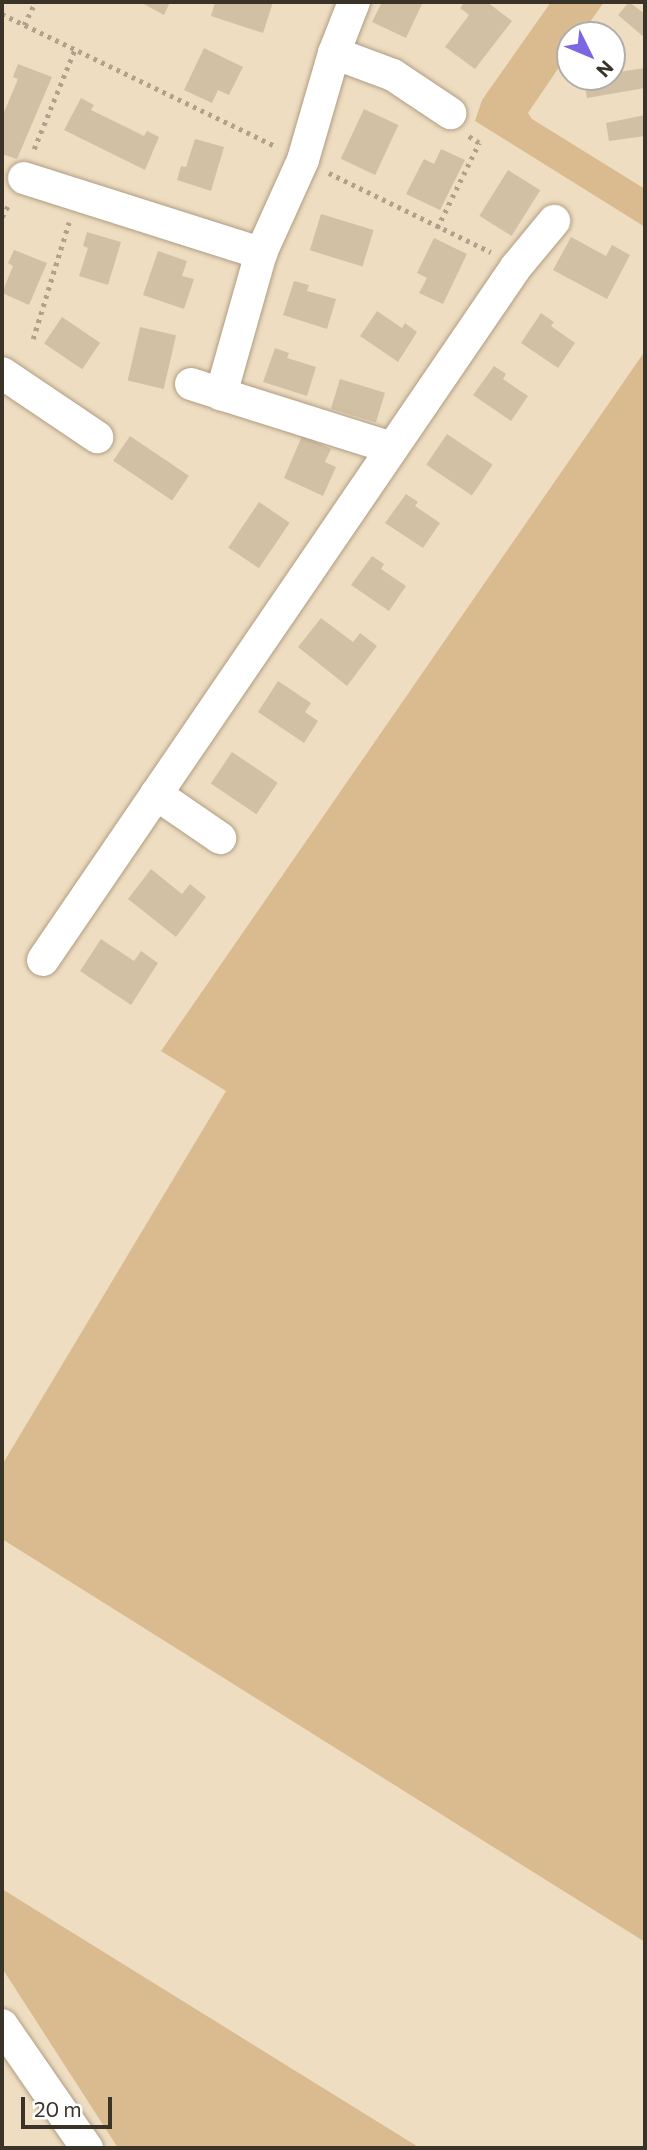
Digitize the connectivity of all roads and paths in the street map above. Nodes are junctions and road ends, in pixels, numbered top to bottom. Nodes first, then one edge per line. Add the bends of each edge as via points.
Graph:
1 (35, 2) edge
2 (354, 2) edge
3 (2, 14) edge
4 (24, 25) junction
5 (75, 49) junction
6 (334, 53) junction
7 (450, 113) joint
8 (303, 160) junction
9 (24, 178) junction
10 (77, 196) junction
11 (2, 217) edge
12 (554, 221) dead end
13 (437, 228) junction
14 (261, 253) junction
15 (516, 267) junction
16 (33, 339) dead end
17 (2, 373) edge
18 (191, 384) dead end
19 (221, 394) junction
20 (97, 438) dead end
21 (392, 448) junction
22 (156, 794) junction
23 (220, 838) dead end
24 (43, 960) dead end
25 (2, 2025) edge
26 (87, 2148) edge

1 - 4 path
2 - 6 street
3 - 4 path
4 - 5 path
5 - 8 path
5 - 9 path
6 - 7 street via 393,75
6 - 8 street
7 - 13 path via 449,122 478,143
8 - 13 path
8 - 14 street
9 - 10 street
9 - 11 path
10 - 14 street
10 - 16 path
12 - 15 street
13 - 15 path
14 - 19 street
15 - 21 street
17 - 20 street
18 - 19 street
19 - 21 street
21 - 22 street
22 - 23 street
22 - 24 street
25 - 26 street

